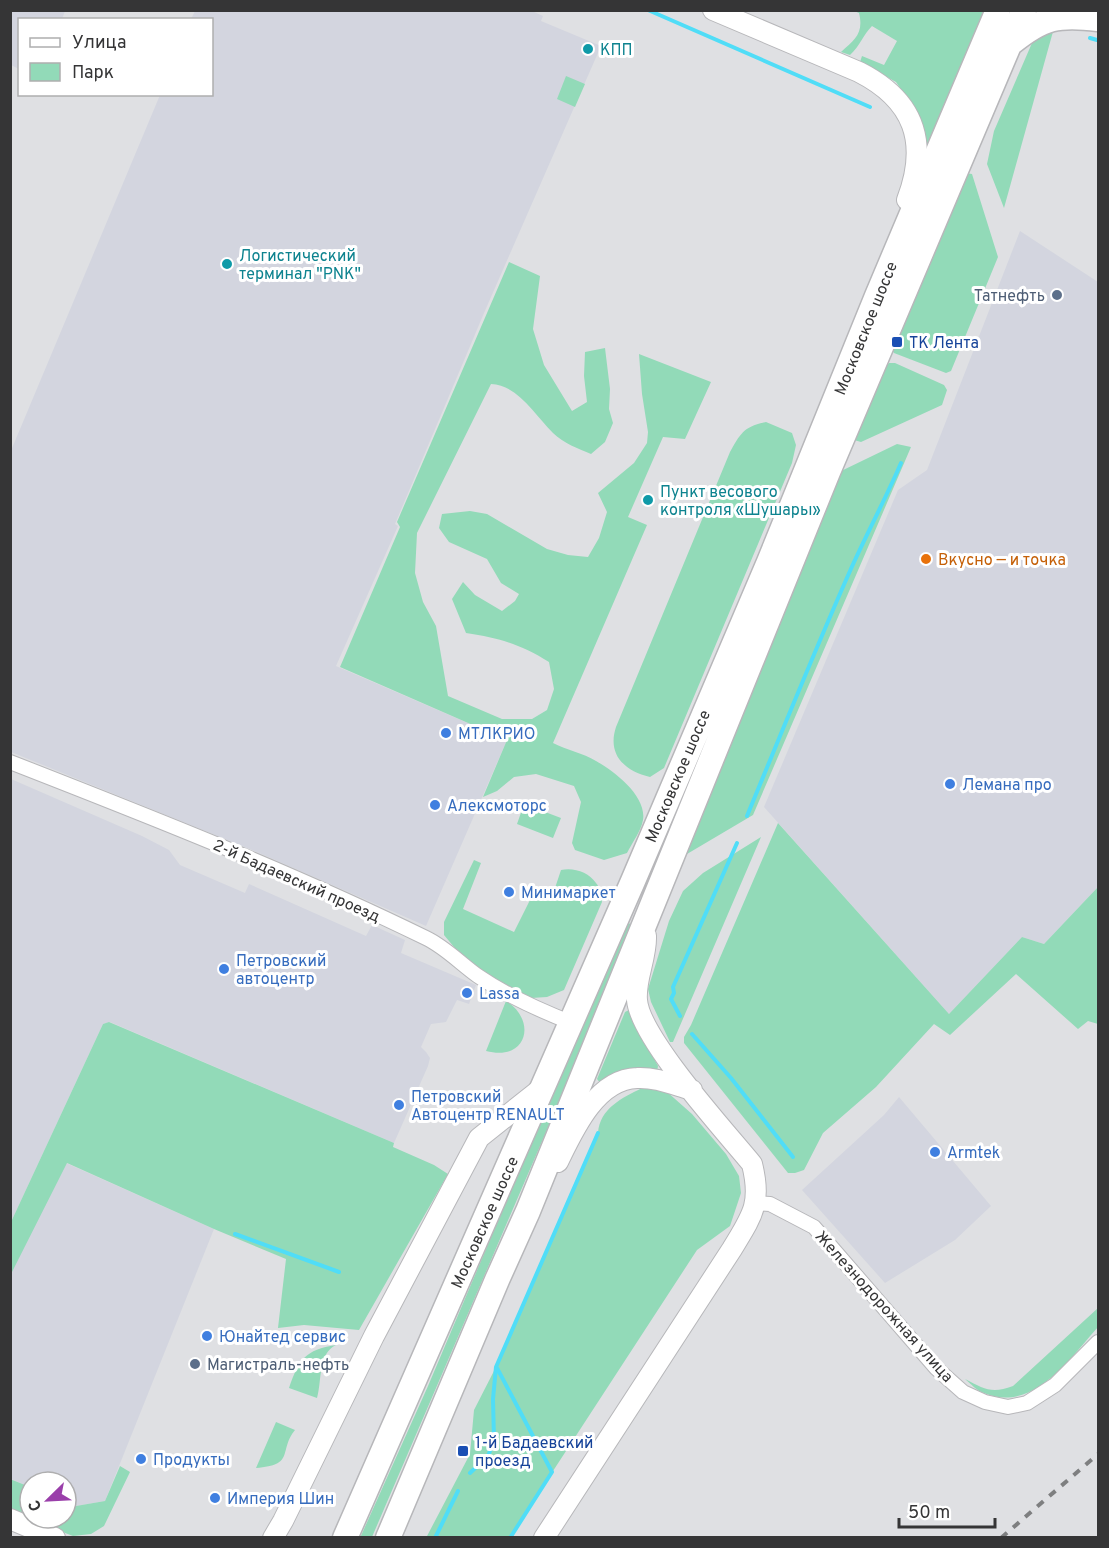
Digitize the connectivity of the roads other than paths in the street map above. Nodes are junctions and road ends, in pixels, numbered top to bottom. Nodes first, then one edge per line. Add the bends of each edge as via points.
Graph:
1 (713, 10) edge
2 (998, 10) edge
3 (1024, 10) edge
4 (1090, 10) edge
5 (1095, 10) edge
6 (1098, 17) edge
7 (1011, 44) junction
8 (877, 296) junction
9 (10, 762) edge
10 (644, 924) junction
11 (572, 1023) junction
12 (543, 1087) junction
13 (692, 1089) junction
14 (756, 1203) junction
15 (528, 1211) junction
16 (1098, 1342) edge
17 (10, 1519) edge
18 (55, 1538) edge
19 (273, 1538) edge
20 (345, 1538) edge
21 (388, 1538) edge
22 (544, 1538) edge

1 - 8 street via 859,72 891,92 902,106 911,122 918,161
2 - 8 highway, Московское шоссе
3 - 7 highway, Московское шоссе
4 - 6 street
5 - 6 highway
6 - 7 highway via 1061,16 1030,28
7 - 10 highway, Московское шоссе via 828,472
8 - 11 highway, Московское шоссе via 769,562
9 - 11 street, 2-й Бадаевский проезд via 357,905 430,940 480,977 530,1006
10 - 13 street via 646,939 638,1006 653,1039
10 - 15 highway, Московское шоссе
11 - 12 highway, Московское шоссе
12 - 19 street via 479,1138
12 - 20 highway, Московское шоссе
13 - 14 street via 752,1164 758,1185
13 - 15 street via 636,1078 607,1090 581,1120 549,1183
14 - 16 street, Железнодорожная улица via 770,1204 814,1227 936,1368 963,1392 985,1402 1008,1407 1027,1403 1055,1385
14 - 22 street via 736,1242
15 - 21 highway, Московское шоссе
17 - 18 street

